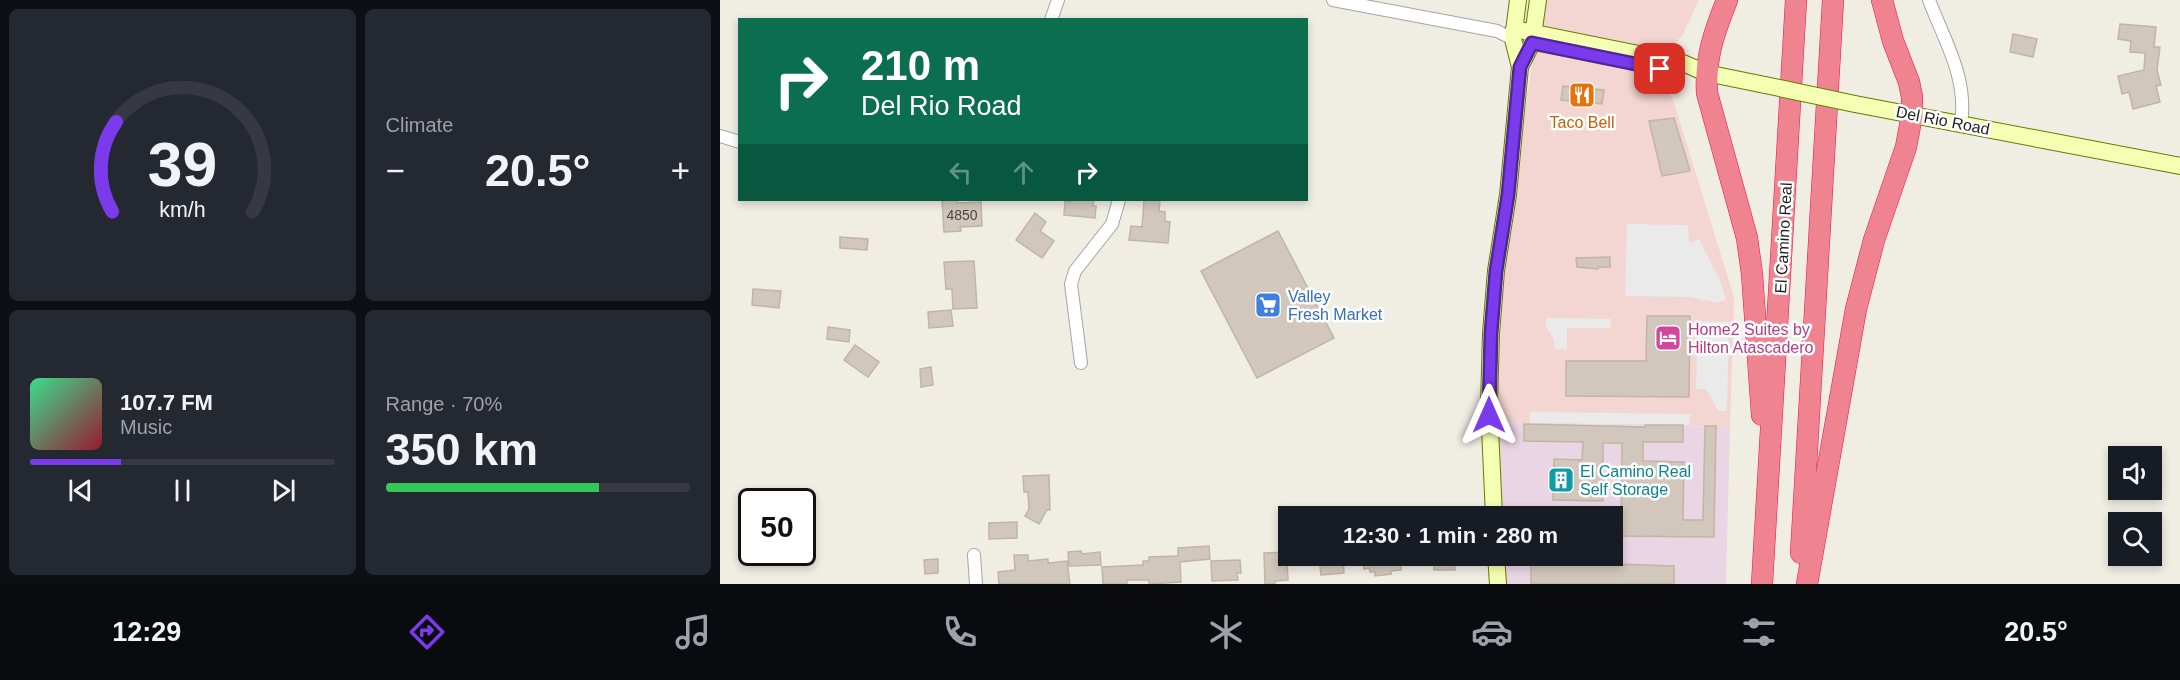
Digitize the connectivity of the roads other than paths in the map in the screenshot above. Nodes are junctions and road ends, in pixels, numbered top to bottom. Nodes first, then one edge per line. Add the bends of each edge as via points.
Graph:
1 (1058, 0) edge
2 (1333, 0) edge
3 (1518, 0) edge
4 (1538, 0) edge
5 (1727, 0) edge
6 (1796, 0) edge
7 (1833, 0) edge
8 (1882, 0) edge
9 (1929, 0) edge
10 (1052, 18) edge
11 (1514, 34) junction
12 (1533, 38) junction
13 (1520, 67) junction
14 (1706, 73) junction
15 (1912, 115) junction
16 (1961, 124) junction
17 (720, 136) edge
18 (738, 141) edge
19 (2180, 166) edge
20 (1119, 201) edge
21 (1081, 363) dead end
22 (1768, 481) junction
23 (1494, 506) edge
24 (974, 555) dead end
25 (1497, 566) edge
26 (976, 584) edge
27 (1498, 584) edge
28 (1762, 584) edge
29 (1799, 584) edge
30 (1807, 584) edge

1 - 10 street
2 - 11 street, Del Rio Road
3 - 11 street
4 - 12 street
5 - 14 highway via 1708,54
6 - 22 highway, El Camino Real
7 - 29 highway
8 - 15 highway via 1909,82
9 - 16 street via 1959,76
11 - 12 street, Del Rio Road
11 - 13 street
12 - 13 street
12 - 14 street, Del Rio Road via 1683,63
13 - 23 street via 1491,333 1489,406
14 - 15 street, Del Rio Road, bridge
14 - 22 highway via 1707,93 1738,200 1752,274
15 - 16 street, Del Rio Road
15 - 30 highway via 1906,147 1856,309
16 - 19 street, Del Rio Road
17 - 18 street
20 - 21 street via 1112,224 1074,271 1071,284
22 - 28 highway, El Camino Real
24 - 26 street
25 - 27 street

